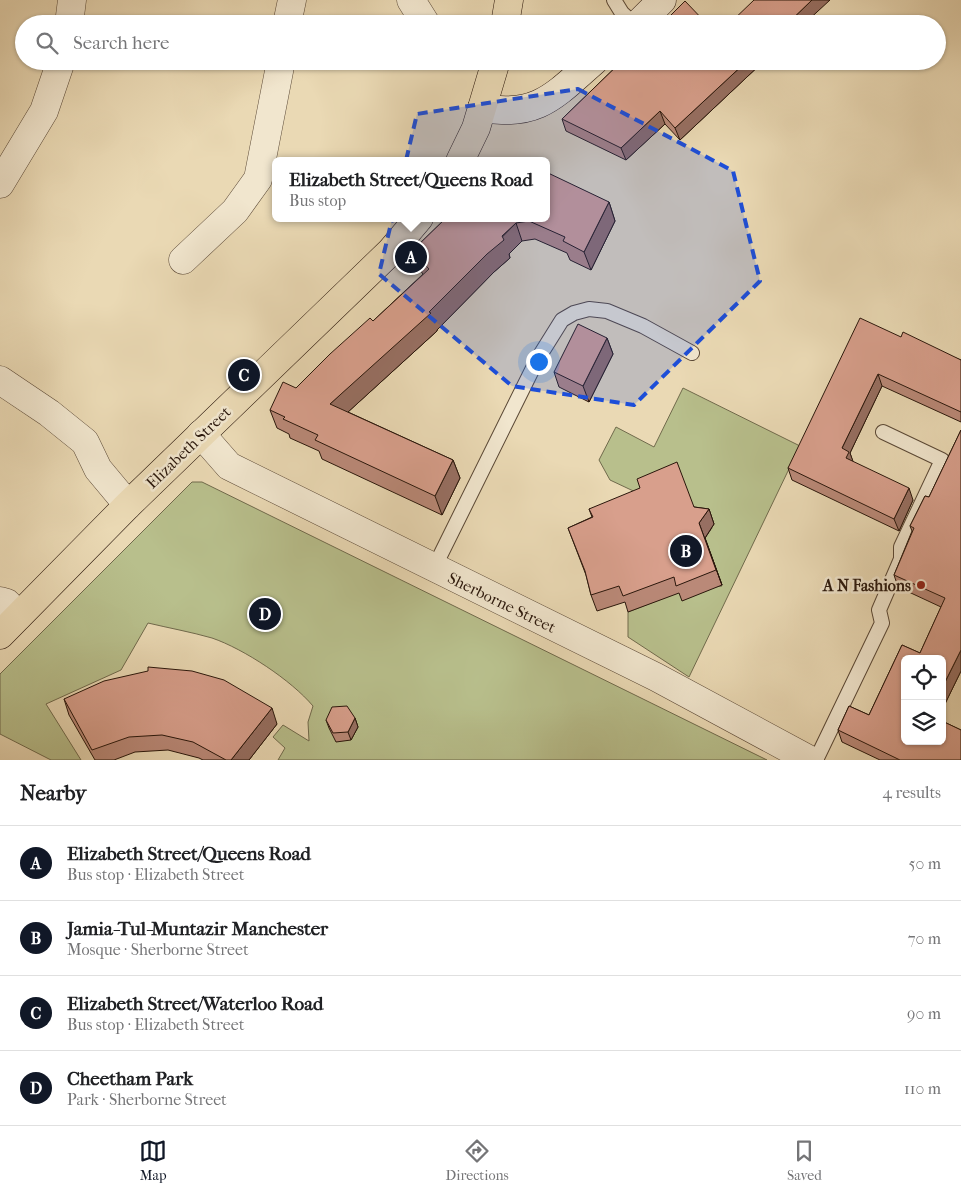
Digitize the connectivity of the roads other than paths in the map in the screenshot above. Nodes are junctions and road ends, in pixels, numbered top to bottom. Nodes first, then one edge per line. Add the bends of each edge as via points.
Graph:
1 (72, 0) edge
2 (292, 0) edge
3 (411, 0) edge
4 (509, 0) edge
5 (614, 0) edge
6 (662, 0) edge
7 (70, 15) edge
8 (289, 15) edge
9 (420, 15) edge
10 (506, 15) edge
11 (625, 15) edge
12 (646, 15) edge
13 (58, 70) edge
14 (278, 70) edge
15 (493, 70) edge
16 (584, 70) edge
17 (479, 118) junction
18 (462, 157) edge
19 (0, 184) edge
20 (416, 222) edge
21 (182, 260) dead end
22 (692, 353) dead end
23 (0, 380) edge
24 (883, 432) dead end
25 (202, 434) junction
26 (128, 505) junction
27 (434, 568) junction
28 (6, 617) edge
29 (810, 760) edge
30 (816, 760) edge

1 - 7 street
2 - 8 street
3 - 9 street
4 - 10 highway
5 - 11 lane
6 - 12 street
13 - 19 street via 44,111
14 - 21 street via 258,179 235,211
15 - 17 highway
16 - 17 street via 550,99 535,106
17 - 18 highway
20 - 25 highway, Elizabeth Street via 391,252
22 - 27 lane via 607,311 589,309 562,320 537,360
23 - 26 street via 85,442 98,468
24 - 30 lane via 942,460 901,547 901,559 879,610 882,623
25 - 26 highway, Elizabeth Street
25 - 27 street, Sherborne Street via 229,466
26 - 28 highway, Elizabeth Street
27 - 29 street, Sherborne Street via 656,677

